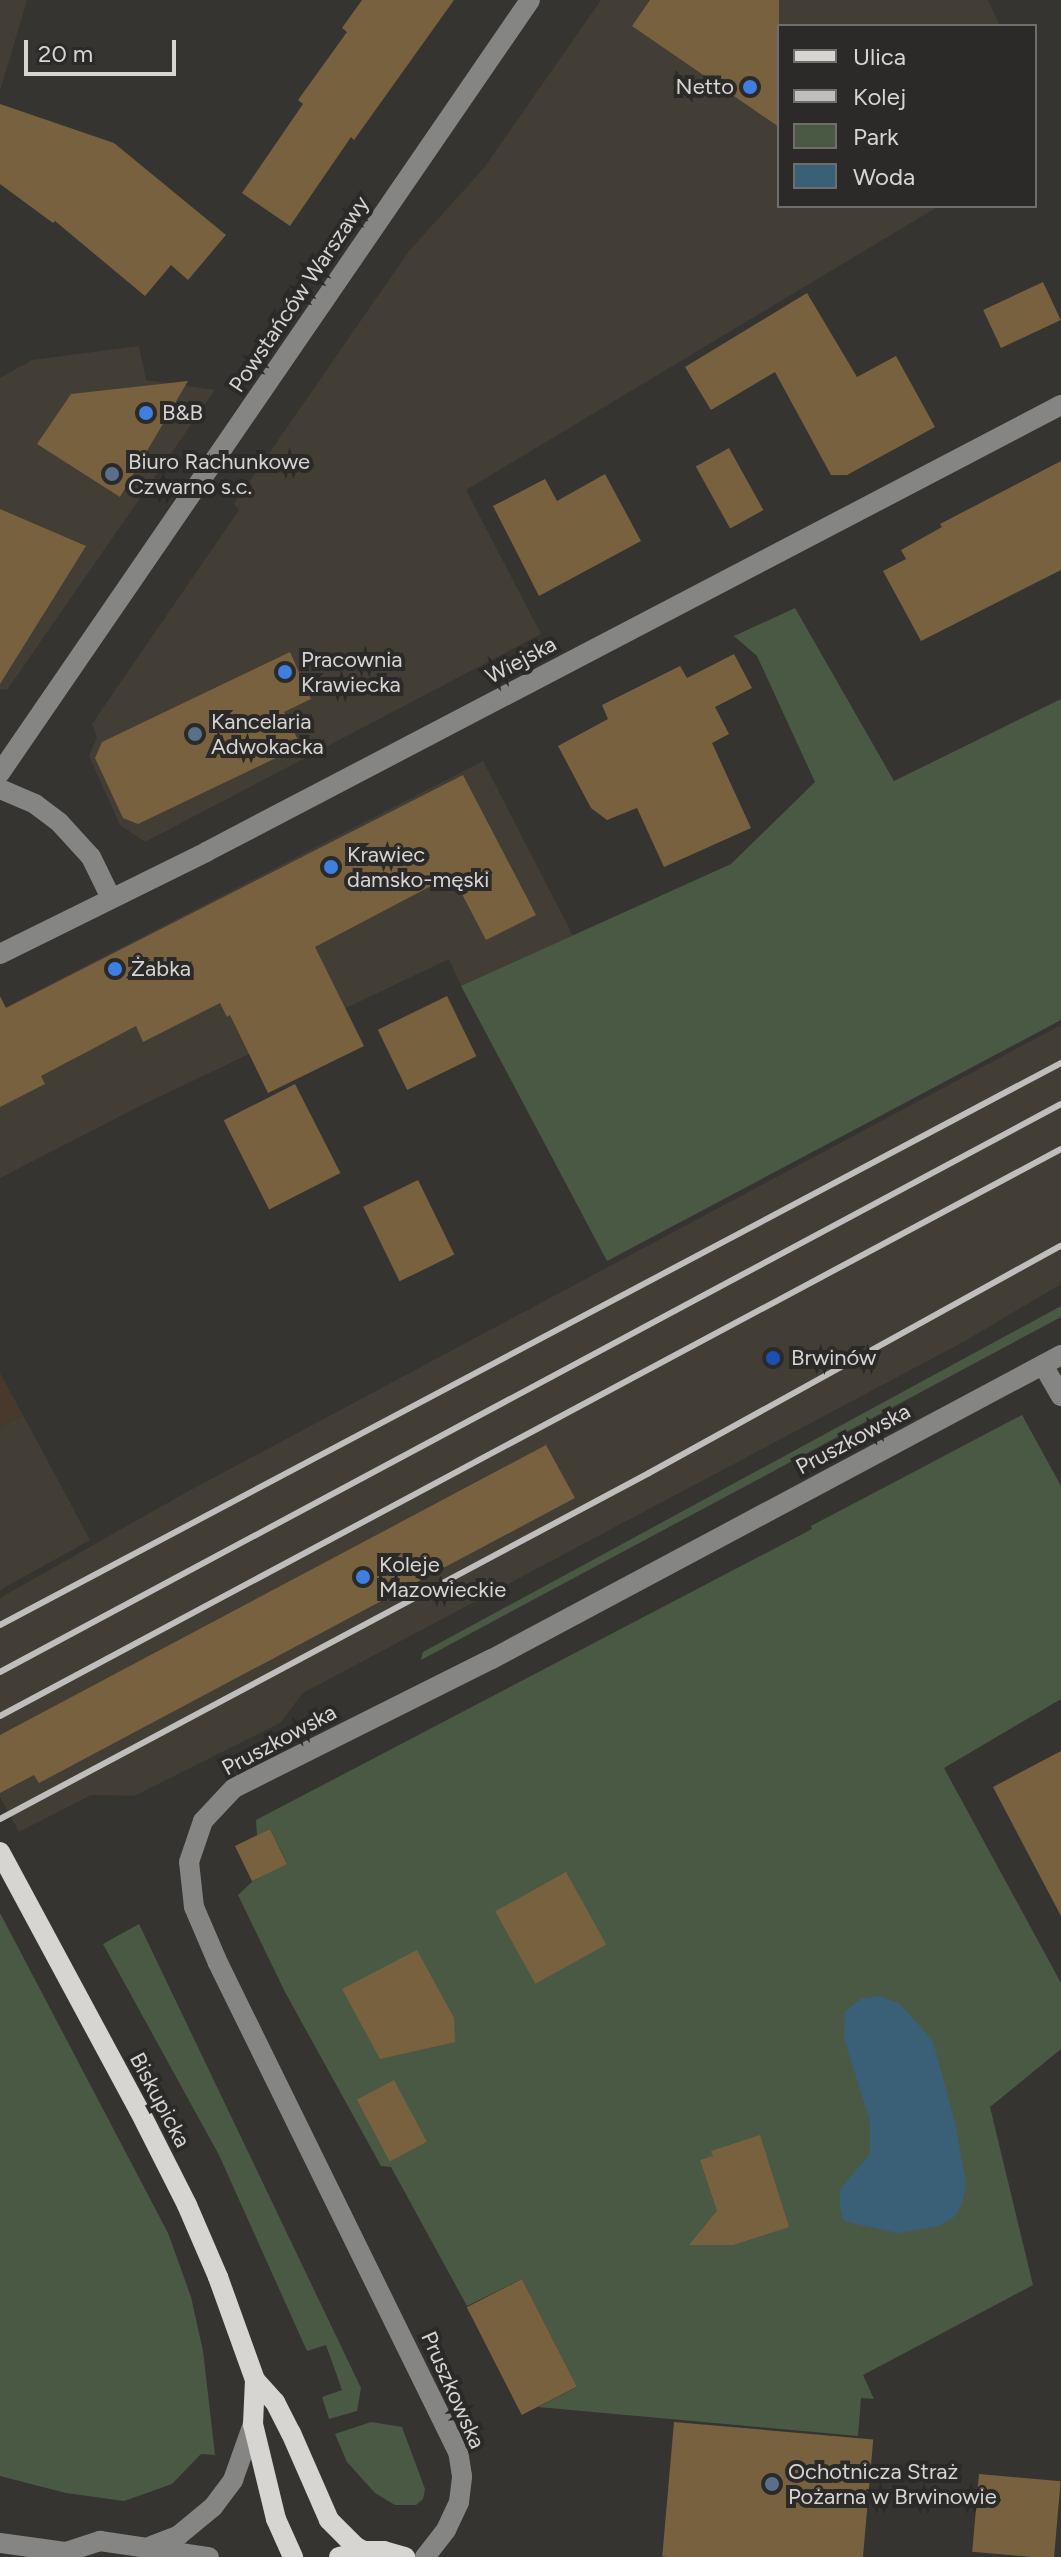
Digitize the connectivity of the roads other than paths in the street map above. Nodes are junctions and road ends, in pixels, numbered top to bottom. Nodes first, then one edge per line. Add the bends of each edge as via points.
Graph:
1 (530, 0) edge
2 (1061, 405) edge
3 (0, 773) edge
4 (0, 789) edge
5 (111, 898) junction
6 (0, 954) edge
7 (1052, 1360) edge
8 (1061, 1396) edge
9 (0, 1852) edge
10 (255, 2380) junction
11 (253, 2424) junction
12 (0, 2543) edge
13 (151, 2546) junction
14 (364, 2551) junction
15 (69, 2554) edge
16 (209, 2557) edge
17 (293, 2557) edge
18 (339, 2557) edge
19 (405, 2557) edge
20 (425, 2557) edge

1 - 3 street, Powstańców Warszawy
2 - 5 street, Wiejska
4 - 5 street via 59,822 91,857
5 - 6 street, Wiejska
7 - 8 street
7 - 20 street, Pruszkowska via 492,1659 234,1788 203,1821 188,1873 194,1907 458,2452 459,2502
9 - 10 main road, Biskupicka via 187,2205
10 - 11 main road, Biskupicka
10 - 14 main road, Biskupicka via 275,2402 329,2520
11 - 13 street via 233,2480 213,2507 179,2535
11 - 17 main road, Biskupicka via 276,2519
12 - 15 street
13 - 15 street via 100,2541
13 - 16 street
14 - 18 main road
14 - 19 main road

